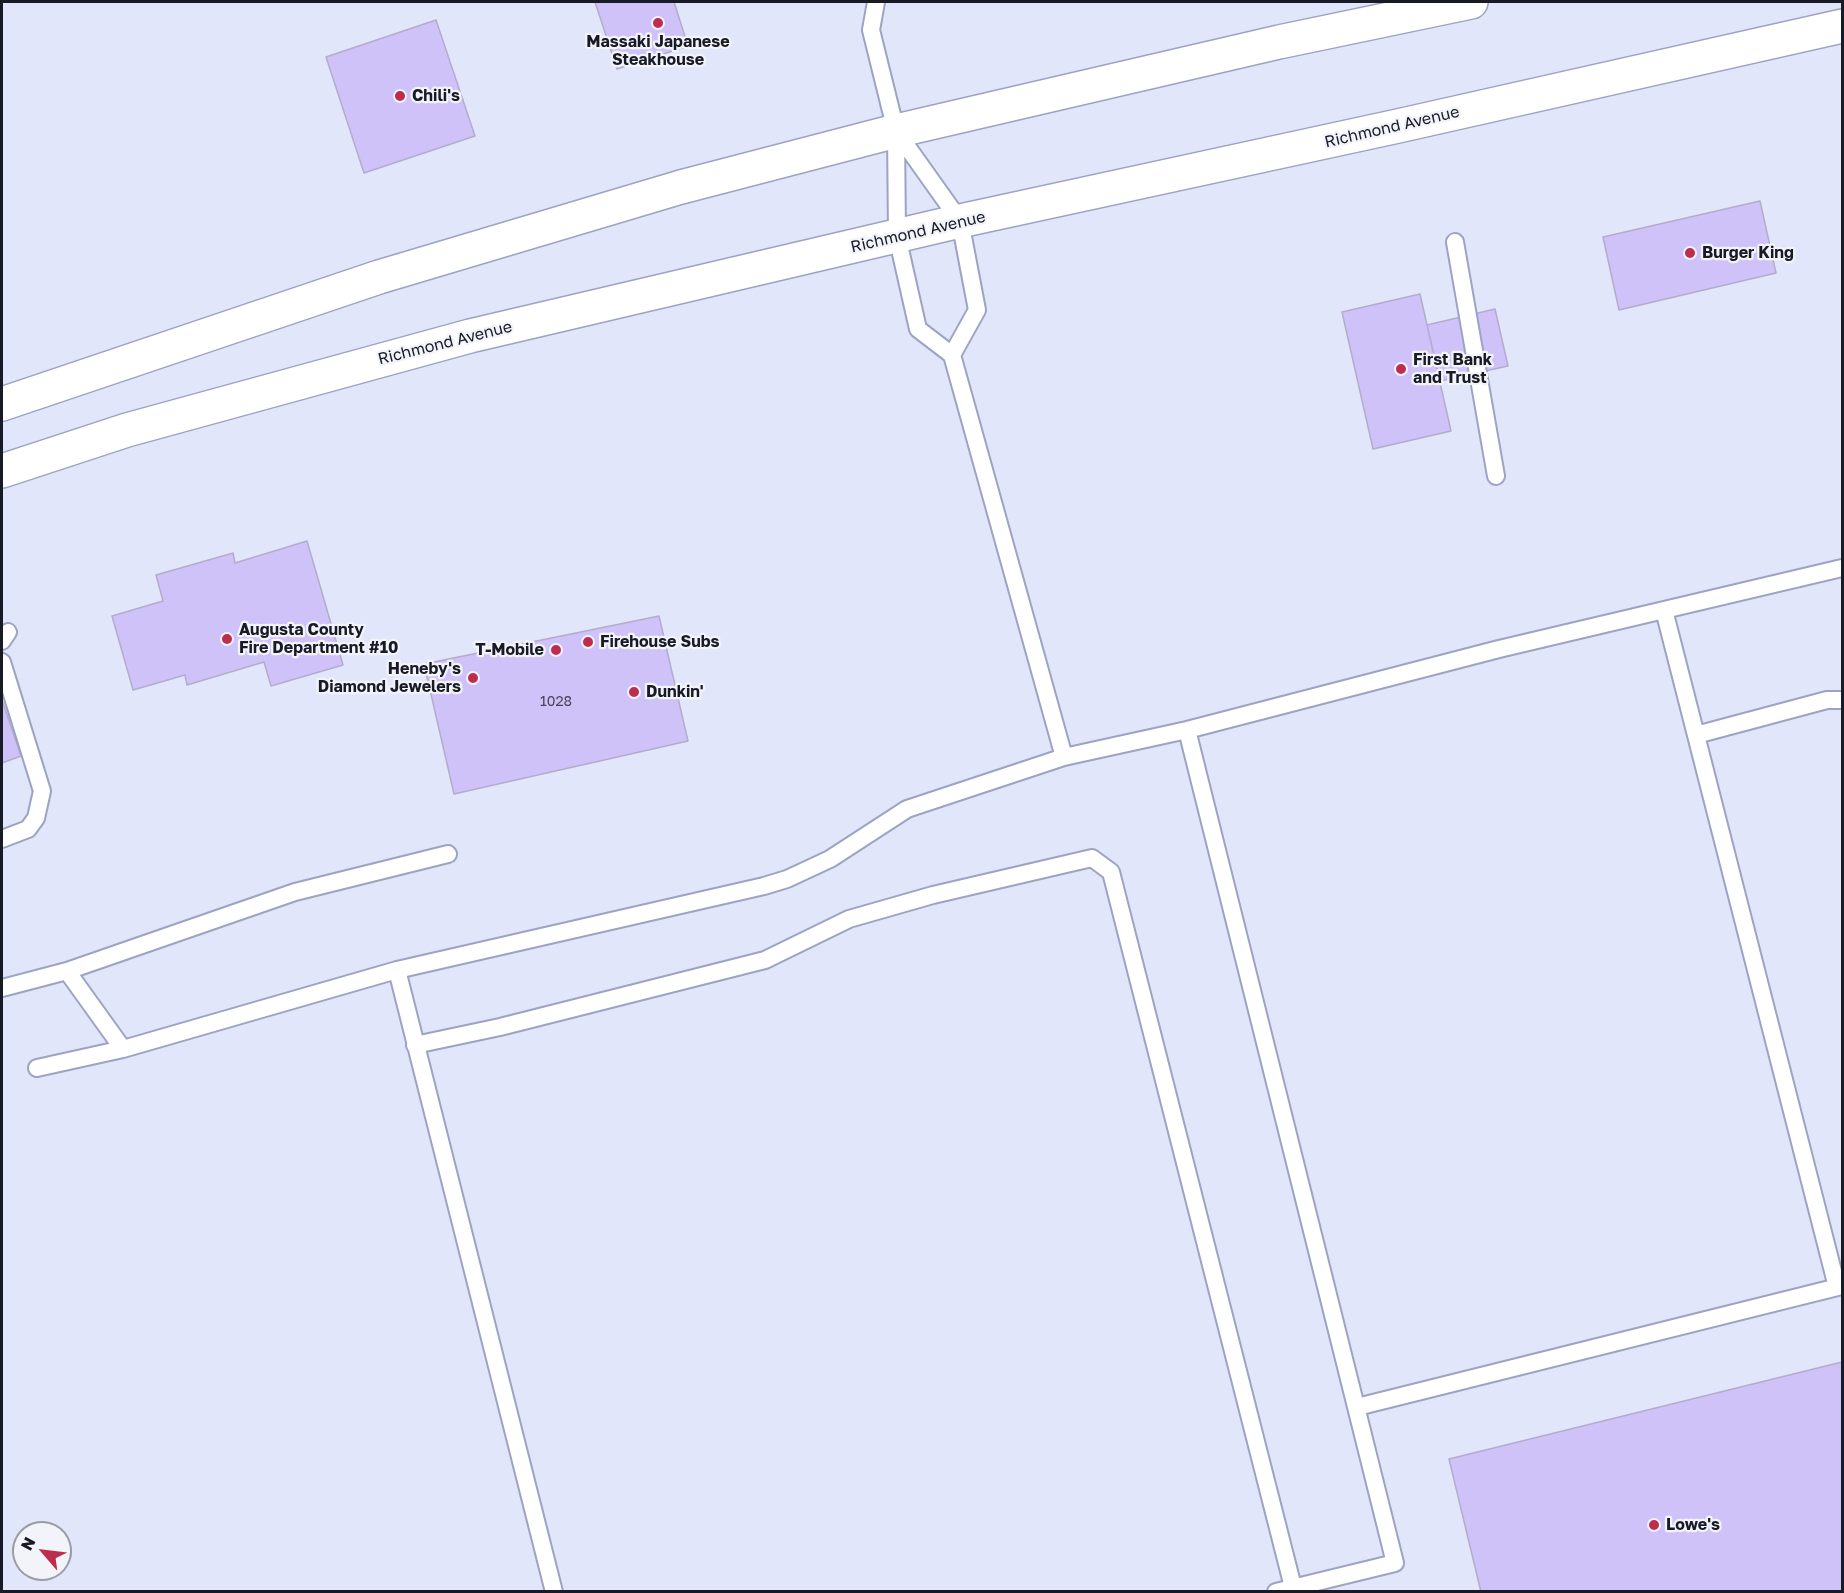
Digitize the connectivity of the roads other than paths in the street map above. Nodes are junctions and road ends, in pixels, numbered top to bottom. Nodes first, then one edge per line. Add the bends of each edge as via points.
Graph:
1 (876, 2) edge
2 (1466, 2) edge
3 (1391, 10) edge
4 (1842, 26) edge
5 (896, 131) junction
6 (960, 221) junction
7 (897, 237) junction
8 (1455, 242) dead end
9 (952, 355) junction
10 (2, 404) edge
11 (2, 471) edge
12 (1496, 476) dead end
13 (1842, 568) edge
14 (1664, 610) junction
15 (2, 662) edge
16 (1842, 700) edge
17 (1187, 730) junction
18 (1696, 735) junction
19 (1064, 757) junction
20 (2, 839) edge
21 (448, 854) dead end
22 (397, 970) junction
23 (67, 971) junction
24 (2, 988) edge
25 (415, 1045) junction
26 (123, 1049) junction
27 (37, 1068) dead end
28 (1840, 1286) edge
29 (1357, 1407) junction
30 (1293, 1587) junction
31 (554, 1592) edge
32 (1276, 1592) edge

1 - 5 lane via 871,30
2 - 3 main road
3 - 5 main road
4 - 6 main road, Richmond Avenue
5 - 6 lane
5 - 7 lane
5 - 10 main road via 681,187 453,254
6 - 7 main road, Richmond Avenue
6 - 9 lane via 977,310
7 - 9 lane via 918,329
7 - 11 main road, Richmond Avenue via 470,336 127,429
8 - 12 lane
9 - 19 lane
13 - 14 lane
14 - 17 lane
14 - 18 lane
15 - 20 lane via 42,791 41,805 28,830
16 - 18 lane via 1827,700
17 - 19 lane
17 - 29 lane
18 - 28 lane
19 - 22 lane via 907,809 830,859 776,883
21 - 23 lane via 295,892
22 - 25 lane
22 - 26 lane
23 - 24 lane
23 - 26 lane
25 - 30 lane via 765,960 849,919 933,894 1092,858 1110,872
25 - 31 lane
26 - 27 lane
28 - 29 lane
29 - 30 lane via 1395,1563
30 - 32 lane

